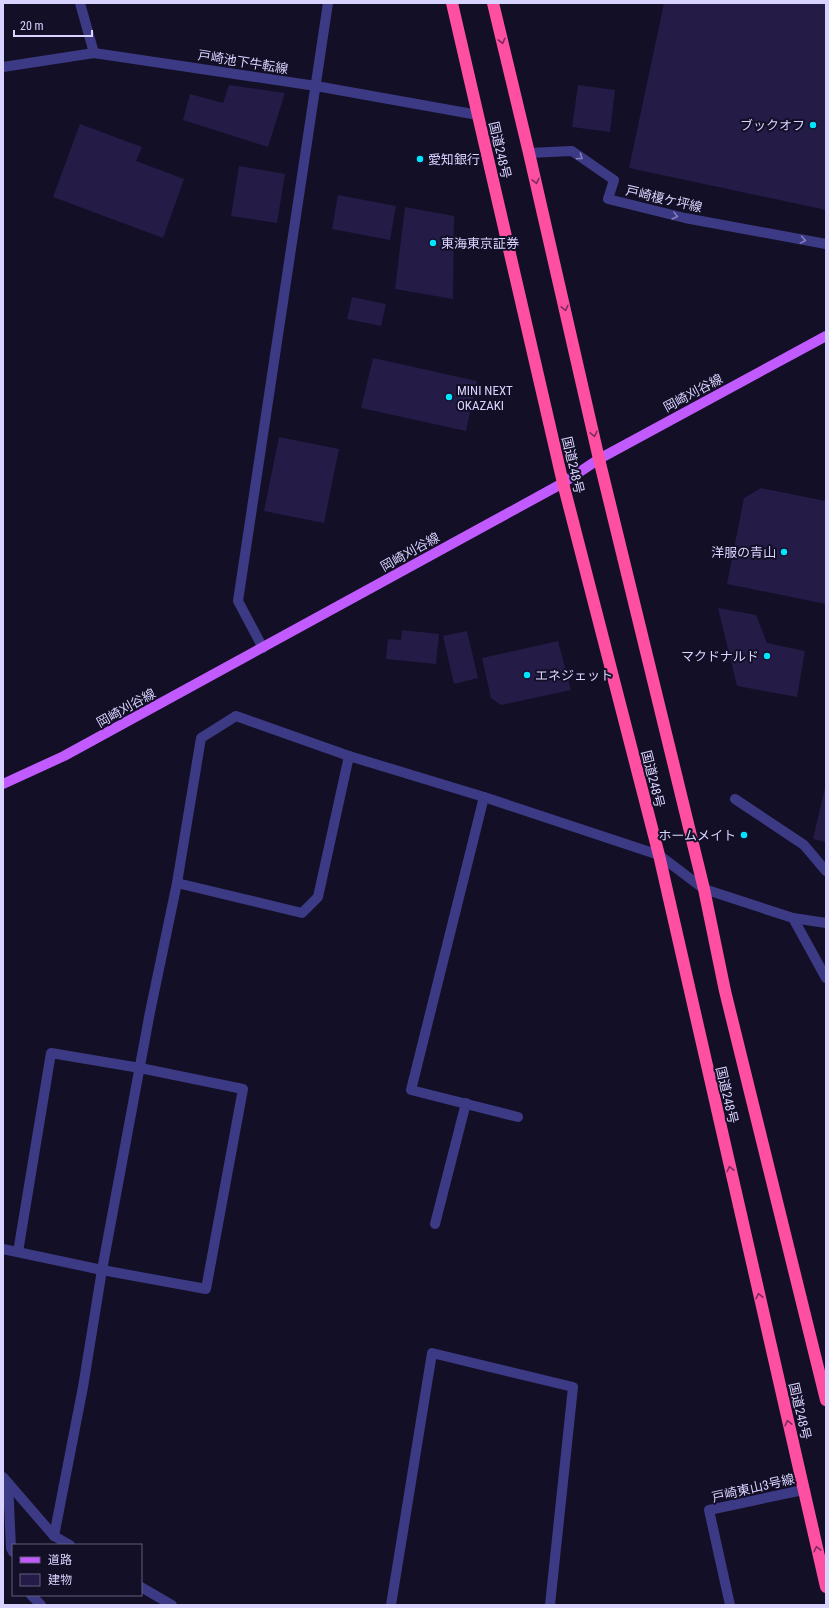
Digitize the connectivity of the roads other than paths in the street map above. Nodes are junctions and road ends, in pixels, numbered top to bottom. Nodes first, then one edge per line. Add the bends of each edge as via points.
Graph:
1 (80, 3) edge
2 (328, 3) edge
3 (452, 3) edge
4 (493, 3) edge
5 (94, 53) junction
6 (3, 67) edge
7 (316, 86) junction
8 (478, 115) junction
9 (529, 153) junction
10 (826, 244) edge
11 (826, 336) edge
12 (599, 459) junction
13 (563, 483) junction
14 (263, 648) junction
15 (349, 756) junction
16 (3, 784) edge
17 (484, 797) junction
18 (735, 798) dead end
19 (658, 855) junction
20 (826, 871) edge
21 (177, 883) junction
22 (704, 889) junction
23 (792, 918) junction
24 (826, 923) edge
25 (826, 978) edge
26 (140, 1068) junction
27 (466, 1103) junction
28 (518, 1117) dead end
29 (435, 1224) dead end
30 (3, 1249) edge
31 (18, 1252) junction
32 (102, 1270) junction
33 (826, 1400) edge
34 (6, 1480) edge
35 (803, 1490) junction
36 (54, 1536) junction
37 (68, 1544) edge
38 (12, 1550) edge
39 (826, 1587) edge
40 (142, 1588) edge
41 (32, 1596) edge
42 (41, 1605) edge
43 (172, 1605) edge
44 (391, 1605) edge
45 (550, 1605) edge
46 (730, 1605) edge

1 - 5 street
2 - 7 street
3 - 8 highway, 国道248号
4 -> 9 highway, 国道248号
5 - 6 street, 戸崎池下牛転線
5 - 7 street, 戸崎池下牛転線
7 - 8 street, 戸崎池下牛転線
7 - 14 street via 238,601
8 - 13 highway, 国道248号
9 -> 10 street, 戸崎榎ケ坪線 via 572,151 614,180 608,199 685,218
9 -> 12 highway, 国道248号
11 - 12 main road, 岡崎刈谷線
12 - 13 main road, 岡崎刈谷線
12 - 22 highway, 国道248号
13 - 14 main road, 岡崎刈谷線
13 - 19 highway, 国道248号
14 - 16 main road, 岡崎刈谷線 via 64,756
15 - 17 street
15 - 21 street via 318,897 302,913
15 - 21 street via 236,716 201,738
17 - 19 street
17 - 27 street via 411,1090
18 - 20 street via 804,845
19 - 22 street
35 -> 19 highway, 国道248号
21 - 26 street
22 - 23 street
22 - 33 highway, 国道248号 via 725,991
23 - 24 street
23 - 25 street
26 - 31 street via 51,1053
26 - 32 street
26 - 32 street via 244,1089 206,1289
27 - 28 street
27 - 29 street
30 - 31 street
31 - 32 street
32 - 36 street via 83,1387
34 - 36 street
34 - 38 street
39 -> 35 highway, 国道248号
35 - 46 street, 戸崎東山3号線 via 709,1510
36 - 37 street
40 - 43 street
41 - 42 street
44 - 45 street via 432,1353 573,1387

